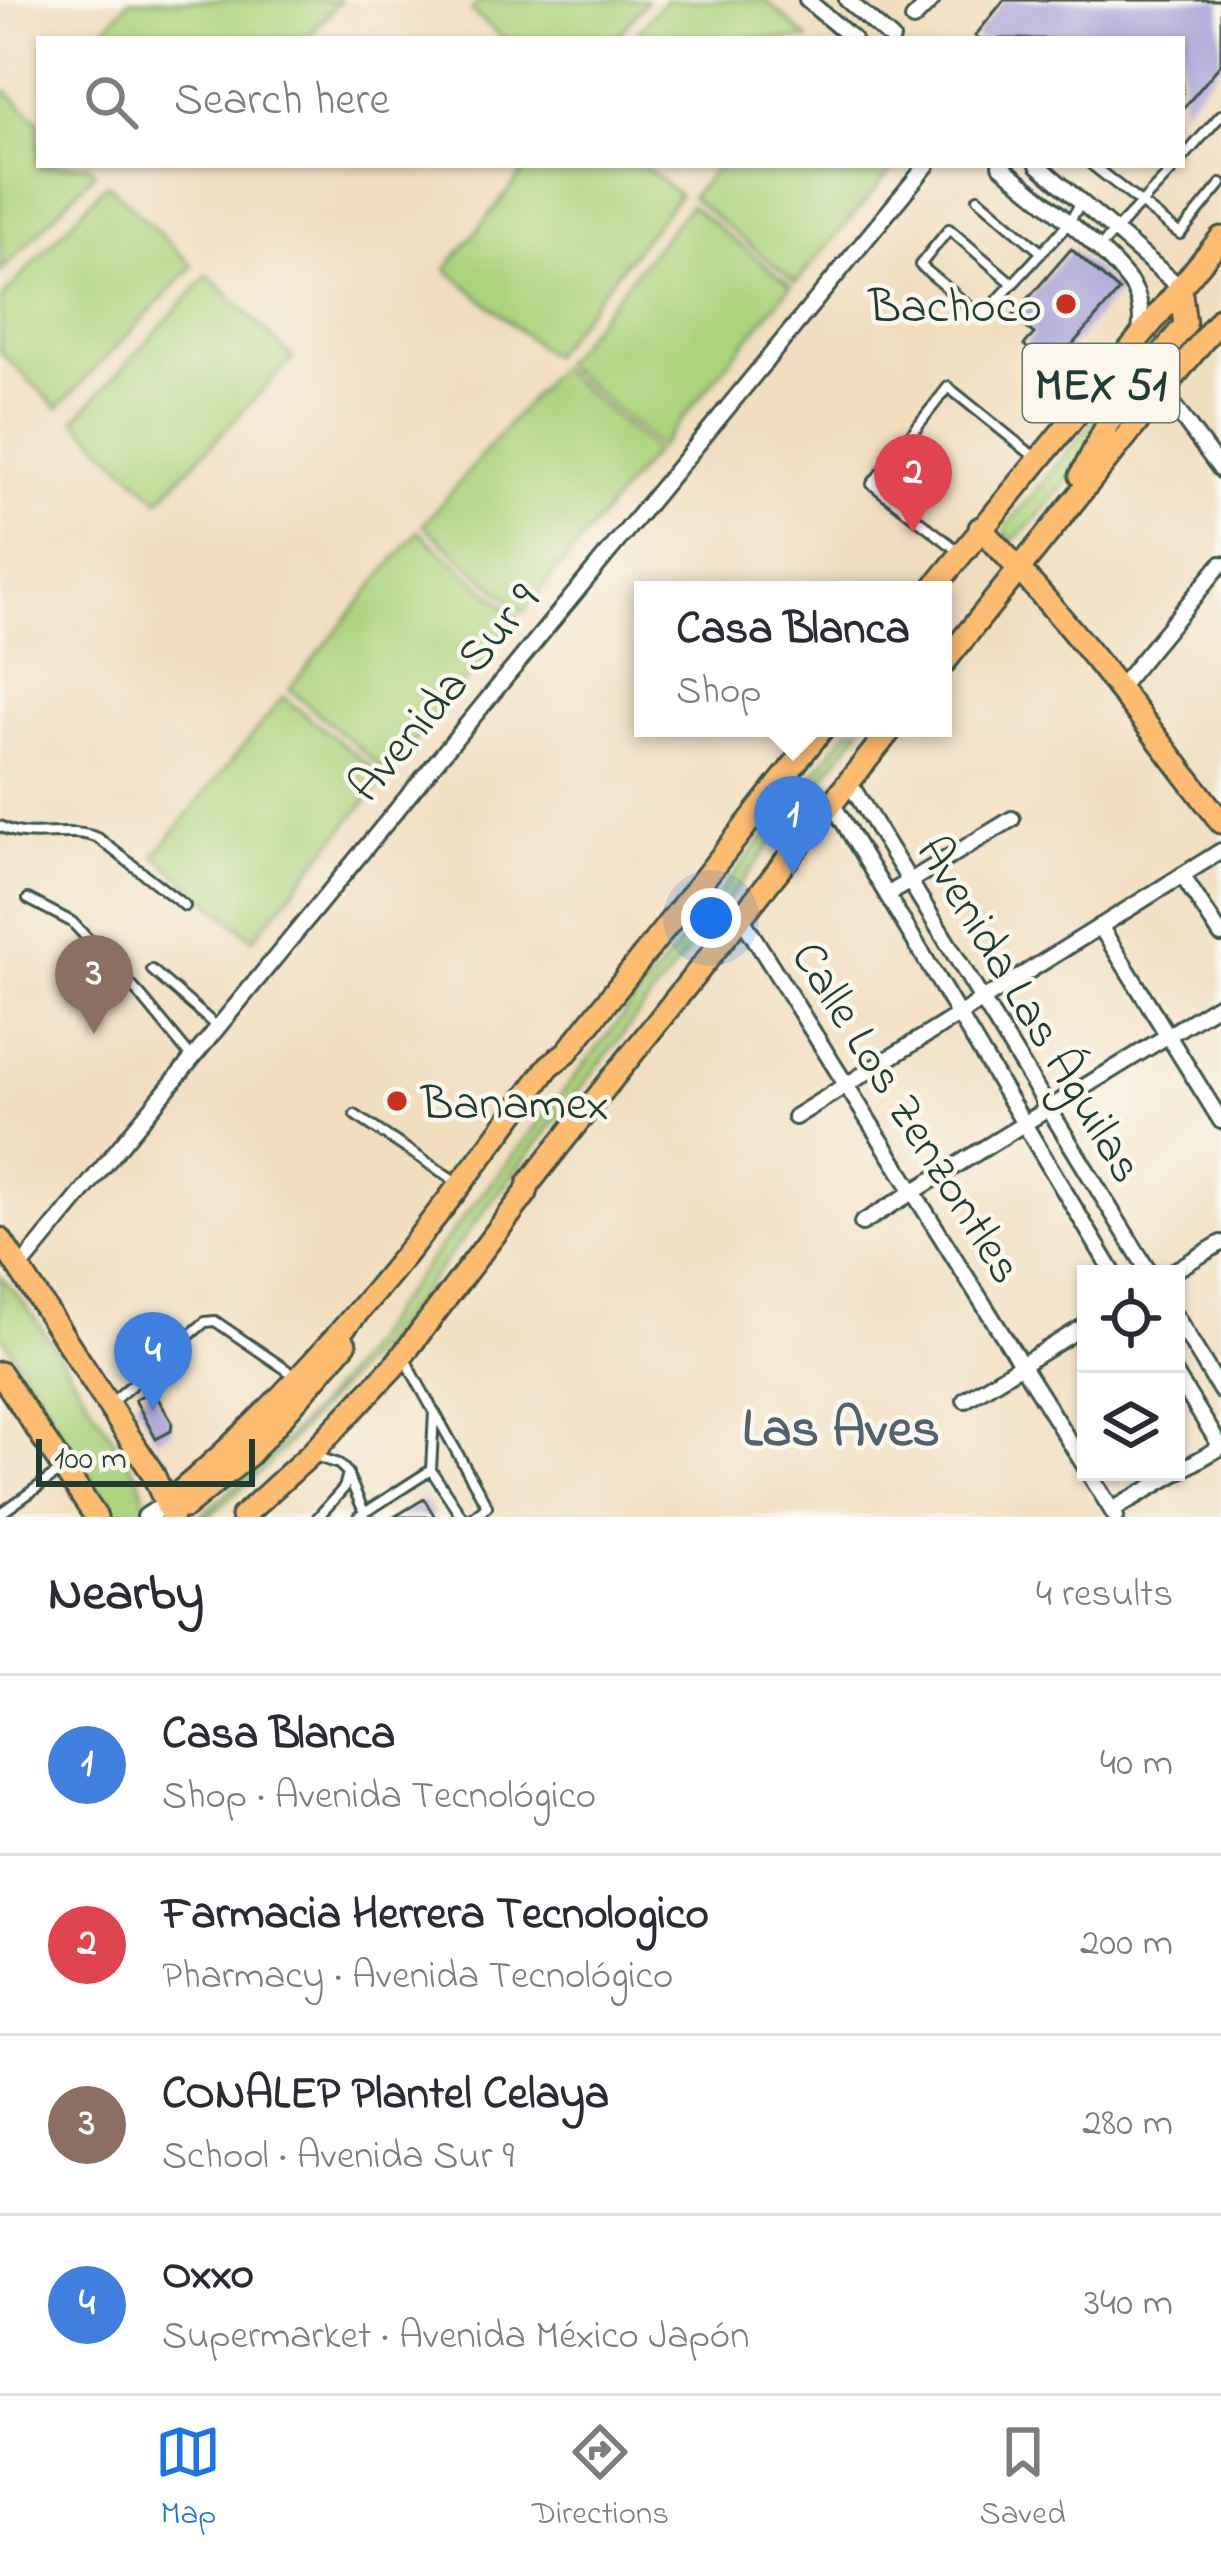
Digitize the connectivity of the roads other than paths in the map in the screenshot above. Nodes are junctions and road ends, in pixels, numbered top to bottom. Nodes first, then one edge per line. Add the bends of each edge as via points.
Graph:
1 (807, 0) edge
2 (847, 0) edge
3 (932, 0) edge
4 (913, 19) dead end
5 (849, 36) edge
6 (889, 36) edge
7 (1221, 115) edge
8 (1185, 155) edge
9 (925, 168) edge
10 (1003, 168) edge
11 (1042, 168) edge
12 (1096, 168) edge
13 (1174, 168) edge
14 (1221, 184) edge
15 (978, 198) dead end
16 (1082, 202) junction
17 (1142, 204) junction
18 (1068, 224) junction
19 (1114, 230) junction
20 (1221, 238) edge
21 (1098, 250) junction
22 (1041, 253) junction
23 (1012, 283) junction
24 (1180, 287) junction
25 (1221, 318) edge
26 (1140, 336) junction
27 (1162, 389) junction
28 (1037, 459) junction
29 (1221, 470) edge
30 (1062, 514) junction
31 (980, 528) junction
32 (961, 553) junction
33 (1221, 564) edge
34 (1019, 568) junction
35 (939, 581) edge
36 (952, 653) edge
37 (1119, 688) junction
38 (816, 737) edge
39 (885, 737) edge
40 (849, 782) junction
41 (832, 803) junction
42 (1012, 819) dead end
43 (1221, 822) edge
44 (0, 826) edge
45 (1221, 851) edge
46 (1182, 875) junction
47 (908, 882) junction
48 (887, 895) junction
49 (28, 899) dead end
50 (185, 905) dead end
51 (741, 917) junction
52 (1100, 926) junction
53 (1221, 935) edge
54 (152, 970) dead end
55 (981, 1003) junction
56 (1221, 1003) edge
57 (960, 1016) junction
58 (216, 1026) junction
59 (1168, 1035) junction
60 (567, 1052) junction
61 (191, 1057) junction
62 (847, 1085) junction
63 (1048, 1112) junction
64 (355, 1114) dead end
65 (795, 1117) dead end
66 (1221, 1121) edge
67 (1027, 1124) junction
68 (529, 1183) junction
69 (461, 1185) junction
70 (913, 1191) junction
71 (862, 1223) dead end
72 (0, 1239) edge
73 (1221, 1243) edge
74 (0, 1255) edge
75 (1109, 1265) edge
76 (1144, 1265) edge
77 (1184, 1265) edge
78 (20, 1268) junction
79 (33, 1289) junction
80 (1077, 1331) edge
81 (1185, 1332) edge
82 (403, 1354) junction
83 (1023, 1365) junction
84 (0, 1373) edge
85 (298, 1378) junction
86 (1185, 1389) edge
87 (1221, 1391) edge
88 (965, 1400) dead end
89 (108, 1405) junction
90 (434, 1412) junction
91 (1221, 1447) edge
92 (311, 1454) junction
93 (1077, 1454) edge
94 (65, 1468) junction
95 (431, 1470) junction
96 (348, 1473) junction
97 (1094, 1481) edge
98 (178, 1503) edge
99 (92, 1513) edge
100 (0, 1514) edge
101 (1114, 1514) edge
102 (361, 1515) edge
103 (146, 1517) edge
104 (227, 1517) edge
105 (242, 1517) edge
106 (317, 1517) edge
107 (462, 1517) edge
108 (473, 1517) edge

1 - 5 street
2 - 6 street
3 - 4 street
7 - 8 lane
9 - 58 street, Avenida Sur 9
10 - 18 street
11 - 16 street
12 - 17 lane
13 - 17 lane
14 - 17 lane via 1180,234
15 - 22 lane
16 - 18 lane
16 - 19 street
17 - 19 lane
18 - 21 street
18 - 22 lane
19 - 21 lane
19 - 24 street
20 - 24 main road, MEX 51
21 - 26 street via 1134,288
22 - 23 lane
23 - 23 lane via 949,230 920,265 982,317
24 - 26 main road, MEX 51
24 - 30 main road via 1185,325 1108,423
25 - 27 main road, MEX 51
26 - 28 main road, MEX 51
27 - 29 street
27 - 30 main road, MEX 51
28 - 31 main road, MEX 51
28 - 32 lane via 948,387 872,484
30 - 34 main road, MEX 51
31 - 32 main road, MEX 51
31 - 34 main road
32 - 35 main road, MEX 51
33 - 37 street
34 - 36 main road, MEX 51
34 - 37 main road
37 - 43 main road
38 - 60 main road
39 - 40 main road
40 - 41 main road
40 - 47 street, Avenida Las Águilas
41 - 48 street, Avenida Las Águilas
41 - 51 main road
42 - 47 street
44 - 50 lane via 16,834 82,831
45 - 46 street
46 - 52 street
46 - 53 street
47 - 48 street
47 - 55 street, Avenida Las Águilas
48 - 57 street, Avenida Las Águilas
49 - 61 lane via 72,922
51 - 62 street, Calle Los Zenzontles
51 - 68 main road
52 - 55 street
52 - 59 street
54 - 58 lane
55 - 57 street
55 - 63 street, Avenida Las Águilas
56 - 59 street
57 - 62 street
57 - 67 street, Avenida Las Águilas
58 - 61 street, Avenida Sur 9
59 - 63 street
59 - 66 street
60 - 69 main road
60 - 98 main road via 311,1388 250,1454
61 - 78 street, Avenida Sur 9
62 - 65 street
62 - 70 street, Calle Los Zenzontles
63 - 67 street
63 - 76 street, Avenida Las Águilas
64 - 69 lane
67 - 70 street
67 - 75 street, Avenida Las Águilas
68 - 82 main road
68 - 104 main road via 345,1405
69 - 85 main road
70 - 71 street
70 - 83 street, Calle Los Zenzontles
72 - 78 main road
73 - 77 street
74 - 79 main road
78 - 79 main road
79 - 89 main road
80 - 83 street
81 - 87 street
82 - 90 lane
82 - 92 main road
83 - 88 street
83 - 93 street, Calle Los Zenzontles
84 - 94 main road
85 - 89 lane via 215,1321 205,1322
85 - 98 main road
86 - 91 street
89 - 98 main road
90 - 95 lane
90 - 108 lane via 487,1506
91 - 101 street
92 - 96 lane
92 - 105 main road
94 - 99 main road
94 - 100 lane
95 - 102 lane
95 - 107 lane
96 - 102 lane
96 - 106 lane
97 - 101 street, Calle Los Zenzontles
98 - 103 street

